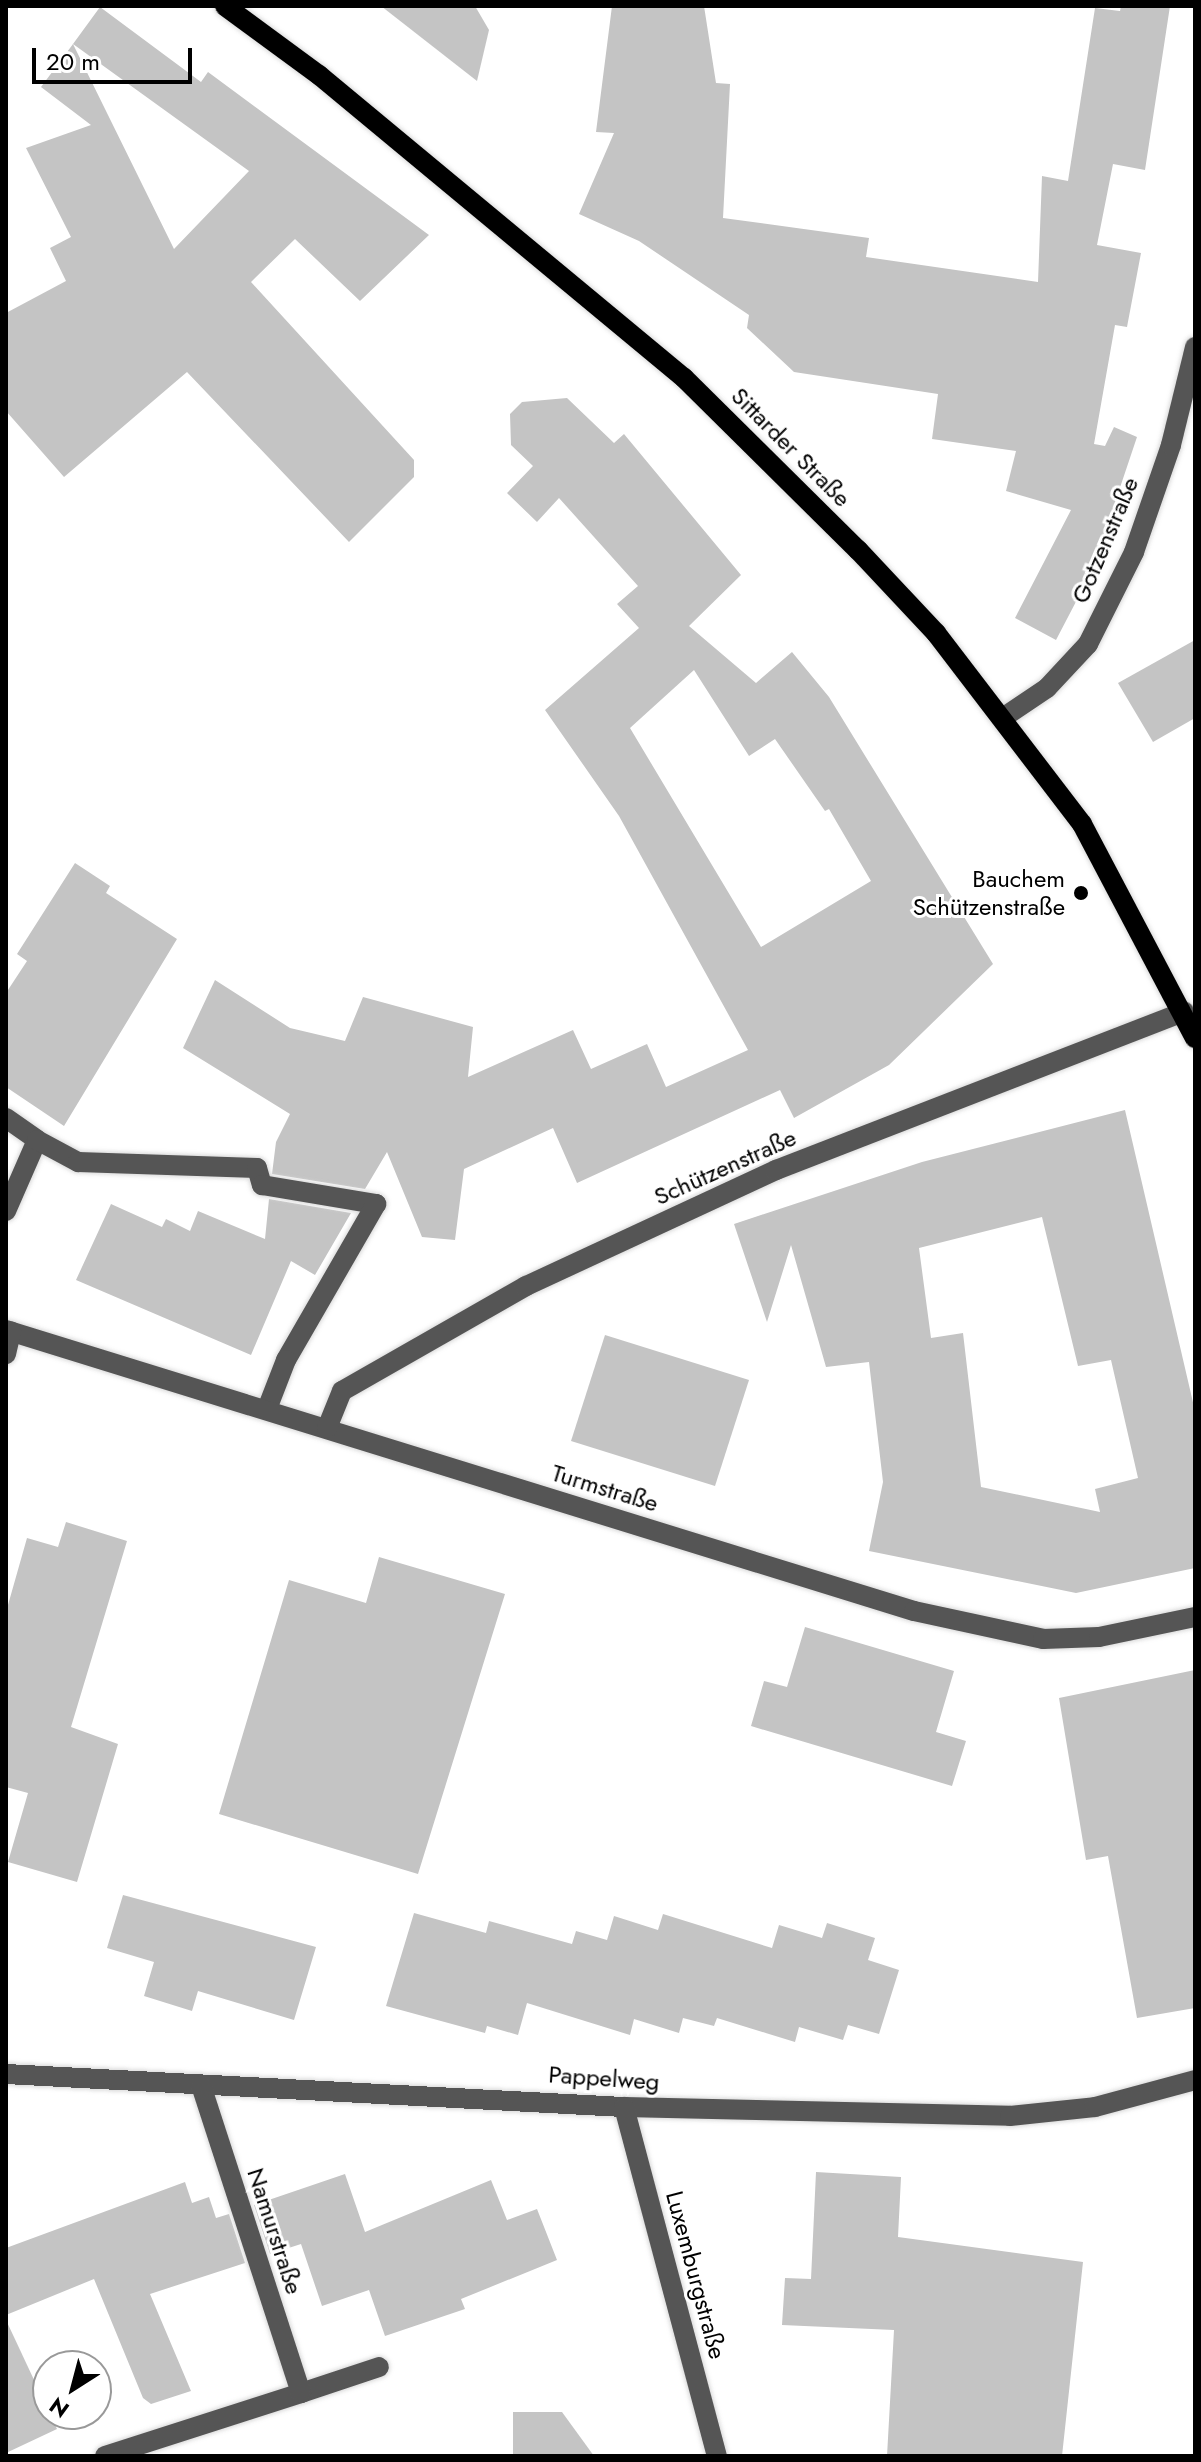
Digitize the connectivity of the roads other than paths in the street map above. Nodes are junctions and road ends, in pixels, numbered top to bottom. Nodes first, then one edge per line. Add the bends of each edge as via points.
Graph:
1 (225, 6) edge
2 (1195, 347) edge
3 (1004, 717) junction
4 (1184, 1012) junction
5 (1195, 1038) edge
6 (6, 1118) edge
7 (37, 1140) junction
8 (6, 1211) edge
9 (9, 1331) edge
10 (6, 1354) edge
11 (267, 1409) junction
12 (327, 1428) junction
13 (1195, 1617) edge
14 (6, 2074) edge
15 (1195, 2080) edge
16 (201, 2086) junction
17 (624, 2107) junction
18 (379, 2367) dead end
19 (301, 2393) junction
20 (105, 2456) edge
21 (717, 2456) edge

1 - 3 main road, Sittarder Straße via 331,85 684,378 858,550
2 - 3 street, Gotzenstraße via 1171,445 1134,552 1088,644 1047,688
3 - 4 main road, Sittarder Straße via 1113,875
4 - 5 main road, Sittarder Straße
4 - 12 street, Schützenstraße via 776,1170 526,1286 342,1391
6 - 7 street
7 - 8 street
7 - 11 street via 78,1162 257,1168 262,1185 376,1204 286,1360
9 - 10 street
9 - 11 street, Turmstraße
11 - 12 street, Turmstraße
12 - 13 street, Turmstraße via 928,1614 1043,1639 1099,1637
14 - 16 street, Pappelweg
15 - 17 street, Pappelweg via 1095,2107 1010,2116
16 - 17 street, Pappelweg
16 - 19 street, Namurstraße
17 - 21 street, Luxemburgstraße
18 - 19 street
19 - 20 street

